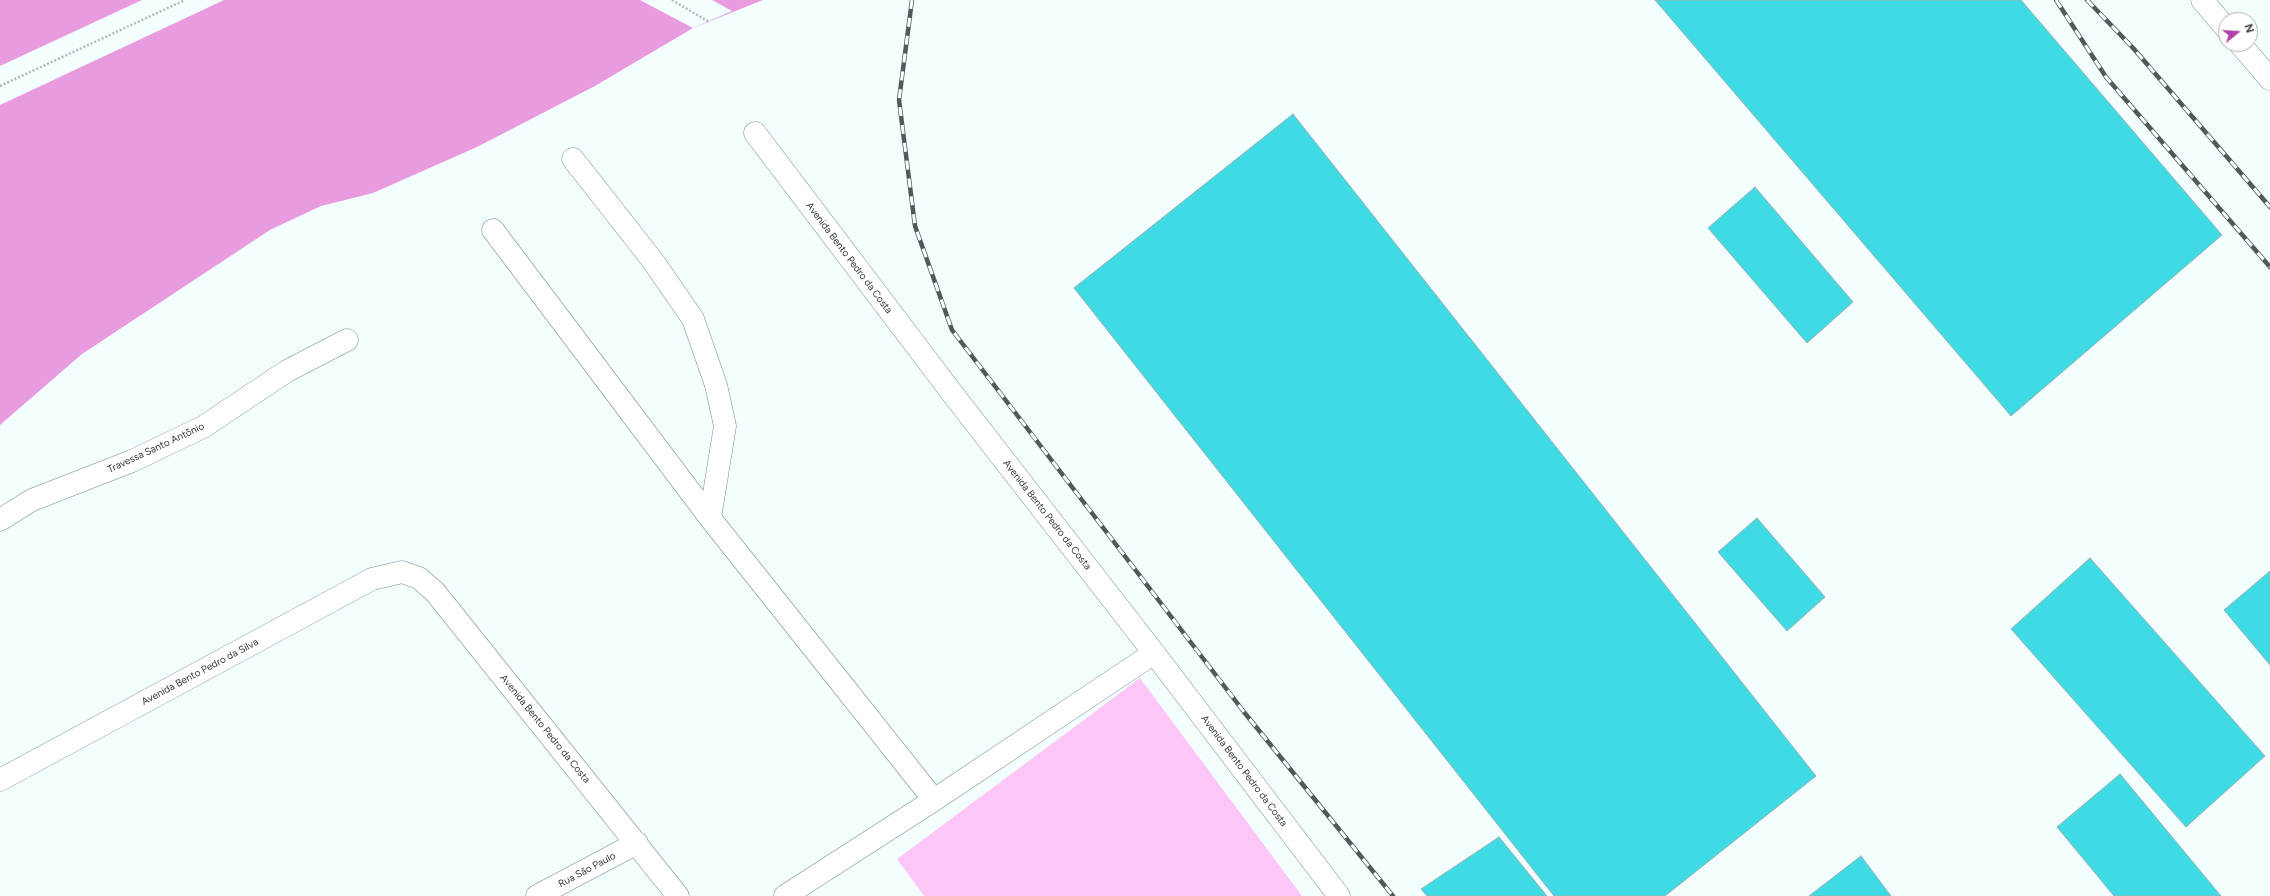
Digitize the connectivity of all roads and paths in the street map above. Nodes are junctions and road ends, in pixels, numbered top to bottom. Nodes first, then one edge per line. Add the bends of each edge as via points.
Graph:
1 (185, 0) edge
2 (672, 0) edge
3 (2202, 0) edge
4 (2218, 19) edge
5 (709, 22) dead end
6 (2247, 52) edge
7 (2270, 79) edge
8 (0, 86) edge
9 (755, 133) dead end
10 (573, 159) dead end
11 (493, 230) dead end
12 (347, 340) dead end
13 (710, 518) junction
14 (0, 520) edge
15 (402, 572) joint
16 (1154, 653) junction
17 (0, 780) edge
18 (934, 800) junction
19 (637, 843) junction
20 (537, 896) edge
21 (678, 896) edge
22 (785, 896) edge
23 (1339, 896) edge

1 - 8 path
2 - 5 path
3 - 4 street
6 - 7 street
9 - 16 street, Avenida Bento Pedro da Costa
10 - 13 street via 653,261 693,319 716,385 724,426
11 - 13 street
12 - 14 street, Travessa Santo Antônio via 287,371 203,427 132,461 32,500
13 - 18 street
15 - 17 street, Avenida Bento Pedro da Silva via 372,579
15 - 19 street, Avenida Bento Pedro da Costa via 419,578 435,592
16 - 18 street
16 - 23 street, Avenida Bento Pedro da Costa
18 - 22 street
19 - 20 street, Rua São Paulo
19 - 21 street, Avenida Bento Pedro da Costa

